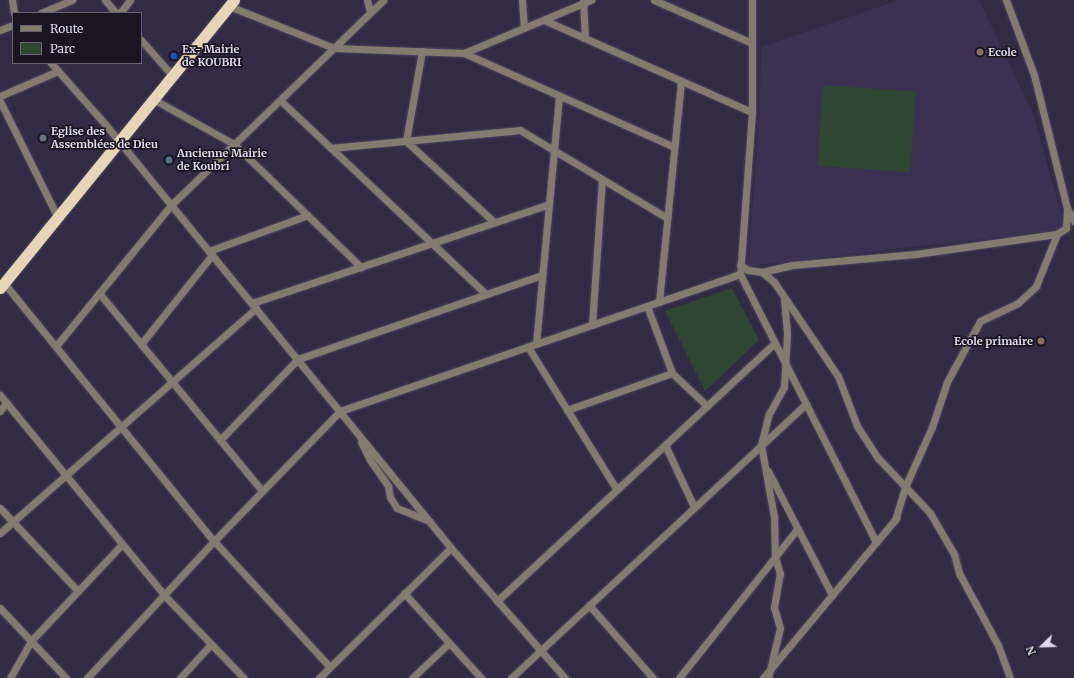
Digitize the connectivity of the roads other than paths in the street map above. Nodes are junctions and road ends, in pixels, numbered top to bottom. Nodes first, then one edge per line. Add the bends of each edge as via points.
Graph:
1 (12, 0) edge
2 (72, 0) edge
3 (105, 0) edge
4 (130, 0) edge
5 (367, 0) edge
6 (383, 0) edge
7 (522, 0) edge
8 (591, 0) edge
9 (654, 0) edge
10 (752, 0) edge
11 (1006, 0) edge
12 (583, 2) edge
13 (231, 3) edge
14 (14, 12) edge
15 (43, 12) edge
16 (115, 12) edge
17 (121, 12) edge
18 (370, 12) junction
19 (544, 20) junction
20 (12, 25) edge
21 (524, 28) junction
22 (0, 30) edge
23 (585, 38) junction
24 (142, 41) edge
25 (752, 43) junction
26 (334, 48) junction
27 (422, 51) junction
28 (464, 53) junction
29 (52, 64) edge
30 (58, 71) junction
31 (172, 75) junction
32 (680, 81) junction
33 (0, 96) edge
34 (559, 96) junction
35 (153, 99) junction
36 (280, 100) junction
37 (0, 101) edge
38 (752, 112) junction
39 (119, 141) junction
40 (406, 141) junction
41 (234, 144) junction
42 (674, 147) junction
43 (331, 148) junction
44 (554, 150) junction
45 (602, 179) junction
46 (549, 204) junction
47 (171, 205) junction
48 (1067, 208) junction
49 (308, 215) junction
50 (57, 216) junction
51 (667, 218) junction
52 (1074, 221) edge
53 (494, 222) junction
54 (1057, 234) junction
55 (432, 243) junction
56 (211, 253) junction
57 (740, 265) junction
58 (361, 267) junction
59 (762, 272) junction
60 (740, 274) junction
61 (542, 275) junction
62 (2, 285) edge
63 (99, 293) junction
64 (486, 294) junction
65 (784, 297) junction
66 (659, 302) junction
67 (254, 305) junction
68 (647, 306) junction
69 (592, 325) junction
70 (141, 344) junction
71 (536, 344) junction
72 (775, 344) junction
73 (56, 346) junction
74 (528, 347) junction
75 (298, 359) junction
76 (787, 367) junction
77 (672, 373) junction
78 (172, 382) junction
79 (0, 395) edge
80 (6, 403) junction
81 (806, 404) junction
82 (707, 406) junction
83 (567, 410) junction
84 (0, 411) edge
85 (340, 412) junction
86 (121, 427) junction
87 (357, 432) junction
88 (220, 440) junction
89 (665, 445) junction
90 (759, 447) junction
91 (764, 463) junction
92 (66, 475) junction
93 (905, 487) junction
94 (617, 490) junction
95 (262, 491) junction
96 (694, 507) junction
97 (0, 508) edge
98 (900, 513) dead end
99 (895, 520) junction
100 (429, 521) junction
101 (13, 522) junction
102 (798, 528) junction
103 (0, 533) edge
104 (214, 540) junction
105 (876, 542) junction
106 (122, 544) junction
107 (450, 548) junction
108 (775, 557) junction
109 (78, 591) junction
110 (404, 593) junction
111 (164, 595) junction
112 (832, 595) junction
113 (497, 601) junction
114 (589, 605) junction
115 (0, 608) edge
116 (31, 641) junction
117 (449, 643) junction
118 (211, 644) junction
119 (541, 650) junction
120 (330, 667) junction
121 (770, 669) junction
122 (10, 678) edge
123 (66, 678) edge
124 (87, 678) edge
125 (180, 678) edge
126 (244, 678) edge
127 (319, 678) edge
128 (412, 678) edge
129 (482, 678) edge
130 (511, 678) edge
131 (565, 678) edge
132 (654, 678) edge
133 (679, 678) edge
134 (763, 678) edge
135 (768, 678) edge
136 (1010, 678) edge

1 - 14 street
2 - 15 street
3 - 16 street
4 - 17 street
5 - 18 street
6 - 18 street
7 - 21 street
8 - 12 street
9 - 25 street
10 - 25 street
11 - 48 street via 1034,75
12 - 19 street
12 - 23 street
13 - 26 street
13 - 31 highway
18 - 26 street
19 - 21 street
19 - 23 street
20 - 22 street
21 - 28 street
23 - 32 street
24 - 31 street
25 - 38 street
26 - 27 street
26 - 36 street
27 - 28 street
27 - 40 street
28 - 34 street
29 - 30 street
30 - 33 street
30 - 39 street
31 - 35 highway
32 - 38 street
32 - 42 street
34 - 42 street
34 - 44 street
35 - 39 highway
35 - 41 street
36 - 41 street
36 - 43 street
37 - 50 street
38 - 57 street
39 - 47 street
39 - 50 highway
40 - 43 street
40 - 44 street via 520,130
40 - 53 street
41 - 47 street
41 - 49 street
42 - 51 street
43 - 55 street
44 - 45 street
44 - 46 street
45 - 51 street
45 - 69 street
46 - 53 street
46 - 61 street
47 - 56 street
47 - 63 street
48 - 52 street
48 - 54 street via 1066,228
49 - 56 street
49 - 58 street
50 - 62 highway
51 - 66 street
53 - 55 street
54 - 59 street via 916,254 792,265
54 - 93 street via 1036,286 1018,303 980,321 947,382 932,427
55 - 58 street
55 - 64 street
56 - 67 street
56 - 70 street
57 - 59 street via 748,270
57 - 60 street
58 - 67 street
59 - 65 street via 774,282
60 - 66 street
60 - 72 street
61 - 64 street
61 - 71 street
62 - 73 street
63 - 70 street
63 - 73 street
64 - 75 street
65 - 76 street
65 - 93 street via 838,376 857,426 878,458
66 - 68 street
67 - 75 street
67 - 78 street
68 - 69 street
68 - 77 street
69 - 71 street
70 - 78 street
71 - 74 street
72 - 76 street
72 - 82 street
73 - 86 street
74 - 83 street
74 - 85 street
75 - 85 street
75 - 88 street
76 - 81 street
76 - 90 street via 784,386 769,414
77 - 82 street
77 - 83 street
78 - 86 street
78 - 88 street
79 - 80 street
80 - 84 street
80 - 92 street
81 - 90 street
81 - 105 street
82 - 89 street
83 - 94 street
85 - 87 street
85 - 95 street
86 - 92 street
86 - 104 street
87 - 100 street
87 - 100 street via 370,460 388,486 390,497 397,508
88 - 95 street
89 - 94 street
89 - 96 street
90 - 91 street
90 - 96 street
91 - 102 street
91 - 108 street via 774,517
92 - 101 street
92 - 106 street
93 - 99 street
93 - 136 street via 930,512 943,533 954,554 959,573 998,645
94 - 113 street
95 - 104 street
96 - 114 street
97 - 101 street
98 - 99 street
99 - 105 street
100 - 107 street
101 - 103 street
101 - 109 street
102 - 108 street
102 - 112 street
104 - 111 street
104 - 120 street
105 - 112 street
106 - 109 street
106 - 111 street
107 - 110 street
107 - 113 street
108 - 121 street via 780,574 774,607 780,628
108 - 133 street
109 - 116 street
110 - 117 street
110 - 120 street
111 - 118 street
111 - 124 street
112 - 121 street
113 - 119 street
114 - 119 street
114 - 132 street
115 - 116 street
116 - 122 street
116 - 123 street
117 - 128 street
117 - 129 street
118 - 125 street
118 - 126 street
119 - 130 street
119 - 131 street
120 - 127 street
121 - 134 street
121 - 135 street

